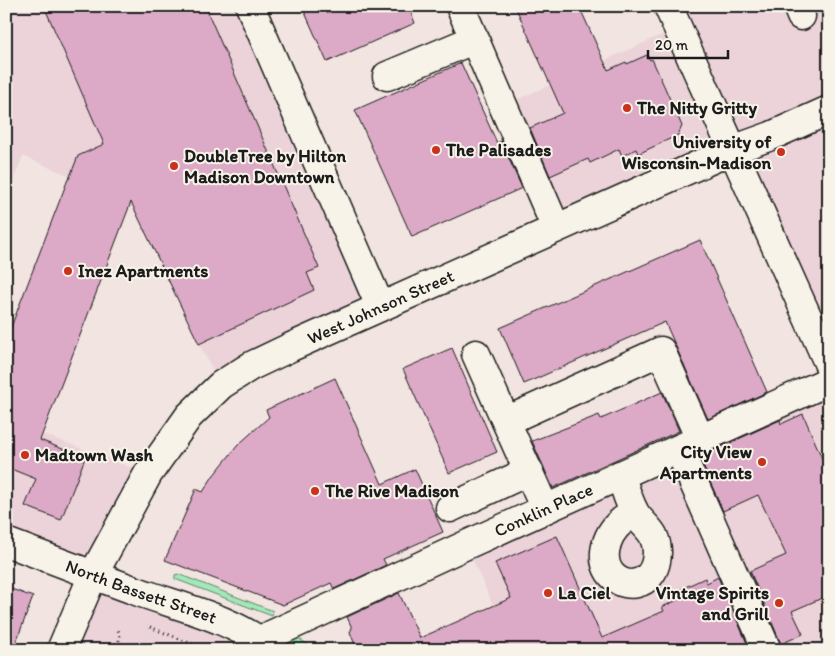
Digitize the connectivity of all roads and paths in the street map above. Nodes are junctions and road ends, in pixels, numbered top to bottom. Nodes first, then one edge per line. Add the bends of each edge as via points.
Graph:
1 (250, 6) edge
2 (460, 6) edge
3 (668, 6) edge
4 (475, 39) junction
5 (387, 76) dead end
6 (829, 110) edge
7 (732, 150) junction
8 (556, 228) junction
9 (380, 306) junction
10 (476, 354) dead end
11 (829, 365) edge
12 (829, 381) edge
13 (506, 421) junction
14 (690, 444) junction
15 (529, 472) junction
16 (620, 475) junction
17 (450, 508) dead end
18 (546, 509) junction
19 (634, 513) dead end
20 (6, 542) edge
21 (92, 575) junction
22 (148, 626) dead end
23 (118, 630) dead end
24 (829, 642) edge
25 (266, 645) edge
26 (118, 646) dead end
27 (61, 650) edge
28 (207, 650) edge
29 (767, 650) edge
30 (812, 650) edge

1 - 9 street
2 - 4 street
3 - 7 street
4 - 5 street
4 - 8 street
6 - 7 street, West Johnson Street
7 - 8 street, West Johnson Street
7 - 11 street
8 - 9 street, West Johnson Street
9 - 21 street, West Johnson Street via 250,366 221,385 189,416 148,474
10 - 13 street
12 - 14 street, Conklin Place
13 - 14 street via 660,351
13 - 15 street
14 - 16 street, Conklin Place
14 - 29 street
15 - 17 street
15 - 18 street
16 - 18 street, Conklin Place
16 - 19 street
18 - 25 street, Conklin Place
20 - 21 street, North Bassett Street
21 - 25 street, North Bassett Street via 220,620
21 - 27 street, West Johnson Street
22 - 28 path
23 - 26 path
24 - 30 path

